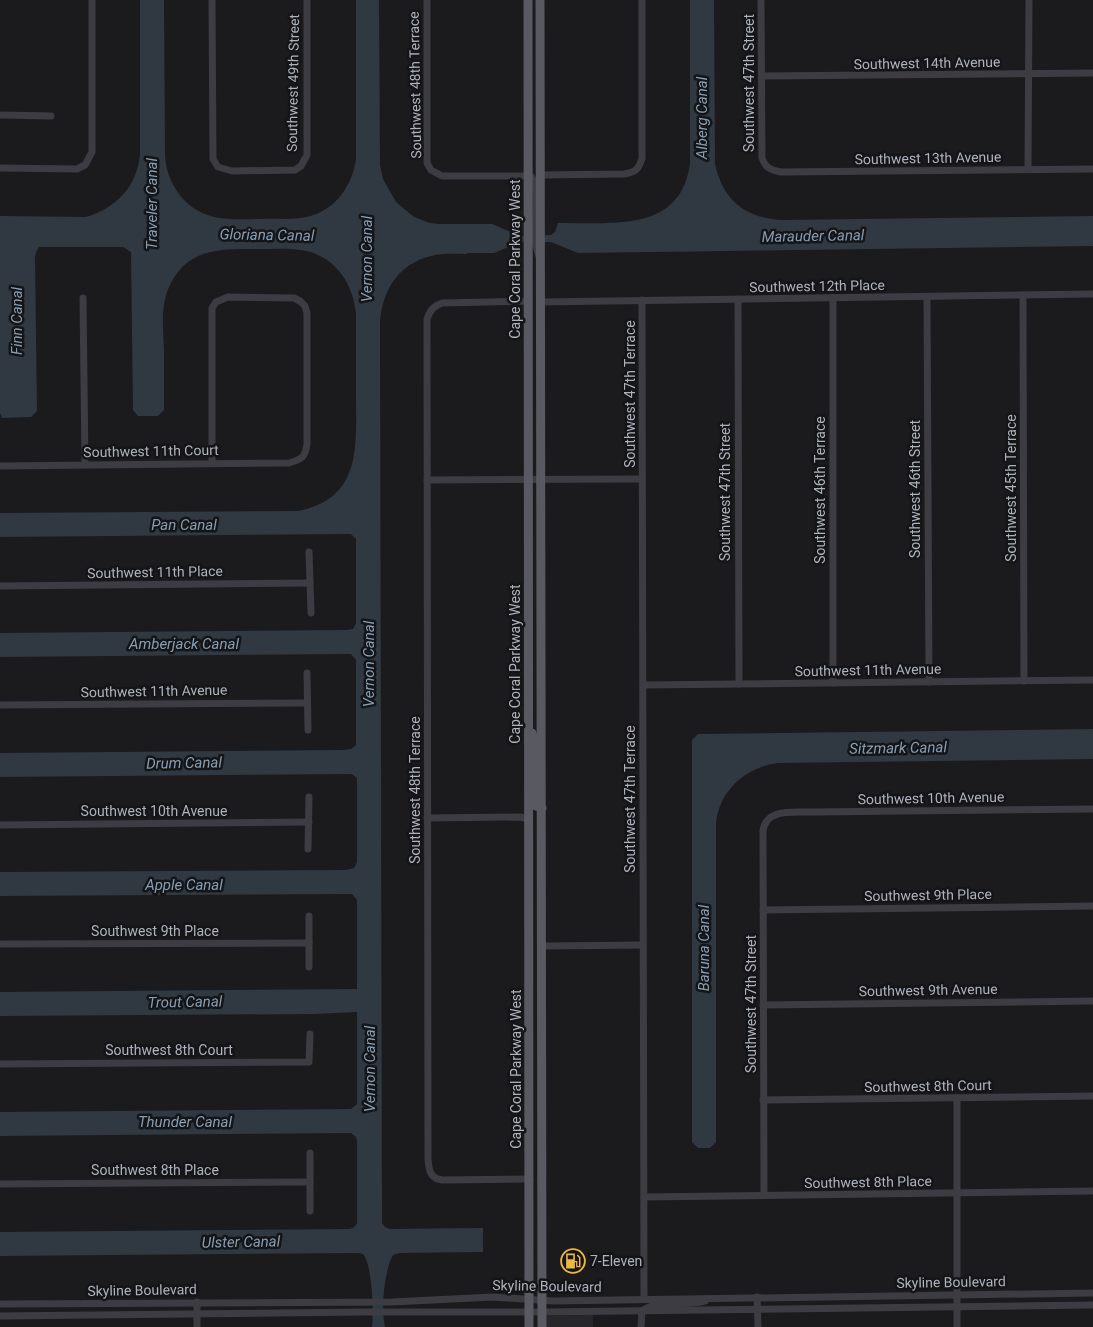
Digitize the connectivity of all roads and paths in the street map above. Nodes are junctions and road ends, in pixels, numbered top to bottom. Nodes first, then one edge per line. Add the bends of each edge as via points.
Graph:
1 (92, 0) edge
2 (212, 0) edge
3 (307, 0) edge
4 (427, 0) edge
5 (540, 0) edge
6 (642, 0) edge
7 (762, 0) edge
8 (1029, 0) edge
9 (528, 2) edge
10 (1093, 73) edge
11 (1029, 74) junction
12 (762, 76) junction
13 (540, 86) junction
14 (0, 116) edge
15 (51, 116) dead end
16 (764, 165) joint
17 (0, 168) edge
18 (1028, 169) junction
19 (1093, 169) edge
20 (540, 175) junction
21 (528, 176) junction
22 (541, 257) junction
23 (1093, 294) edge
24 (1023, 295) junction
25 (927, 297) junction
26 (83, 298) dead end
27 (833, 298) junction
28 (738, 299) junction
29 (642, 300) junction
30 (528, 301) junction
31 (541, 302) junction
32 (212, 463) junction
33 (85, 464) junction
34 (0, 466) edge
35 (642, 479) junction
36 (427, 480) junction
37 (529, 480) junction
38 (541, 480) junction
39 (309, 552) dead end
40 (310, 583) junction
41 (0, 586) edge
42 (311, 613) dead end
43 (307, 673) dead end
44 (1093, 680) edge
45 (1024, 681) junction
46 (929, 682) junction
47 (834, 683) junction
48 (738, 684) junction
49 (643, 685) junction
50 (308, 703) junction
51 (0, 705) edge
52 (529, 723) junction
53 (308, 730) dead end
54 (309, 797) dead end
55 (542, 808) junction
56 (1093, 809) edge
57 (770, 816) joint
58 (428, 818) junction
59 (529, 819) junction
60 (309, 822) junction
61 (0, 825) edge
62 (308, 849) dead end
63 (1093, 906) edge
64 (542, 910) junction
65 (763, 910) junction
66 (309, 916) dead end
67 (309, 943) junction
68 (0, 944) edge
69 (643, 945) junction
70 (542, 946) junction
71 (309, 967) dead end
72 (1093, 1001) edge
73 (763, 1005) junction
74 (310, 1034) dead end
75 (0, 1064) edge
76 (1093, 1096) edge
77 (957, 1098) junction
78 (763, 1100) junction
79 (310, 1153) dead end
80 (530, 1179) junction
81 (310, 1182) junction
82 (0, 1184) edge
83 (1093, 1191) edge
84 (957, 1193) junction
85 (764, 1195) junction
86 (644, 1197) junction
87 (310, 1211) dead end
88 (1093, 1293) edge
89 (957, 1294) junction
90 (757, 1297) junction
91 (718, 1298) junction
92 (644, 1299) junction
93 (529, 1300) junction
94 (542, 1301) junction
95 (197, 1302) junction
96 (0, 1304) edge
97 (1093, 1305) edge
98 (957, 1307) junction
99 (757, 1309) junction
100 (591, 1311) junction
101 (642, 1311) junction
102 (529, 1312) junction
103 (542, 1312) junction
104 (197, 1314) junction
105 (0, 1316) edge
106 (197, 1327) edge
107 (529, 1327) edge
108 (542, 1327) edge
109 (641, 1327) edge
110 (758, 1327) edge
111 (957, 1327) edge

1 - 17 street via 92,152 85,165 77,169
2 - 3 street, Southwest 49th Street via 213,159 218,167 232,171 284,171 301,166 307,155
4 - 21 street, Southwest 48th Terrace via 427,163 431,170 442,176
5 - 13 main road, Cape Coral Parkway West
6 - 20 street via 640,167 624,174
7 - 12 street, Southwest 47th Street
8 - 11 street
9 - 13 main road via 534,28 534,82
9 - 21 main road, Cape Coral Parkway West
10 - 11 street, Southwest 14th Avenue
11 - 12 street, Southwest 14th Avenue
11 - 18 street
12 - 16 street, Southwest 47th Street
13 - 20 main road, Cape Coral Parkway West
14 - 15 street
16 - 18 street, Southwest 13th Avenue via 780,172
18 - 19 street, Southwest 13th Avenue
20 - 22 main road, Cape Coral Parkway West
21 - 22 street via 533,178 535,187 535,246
21 - 30 main road, Cape Coral Parkway West
22 - 31 main road, Cape Coral Parkway West
23 - 24 street, Southwest 12th Place
24 - 25 street, Southwest 12th Place
24 - 45 street, Southwest 45th Terrace
25 - 27 street, Southwest 12th Place
25 - 46 street, Southwest 46th Street
26 - 33 street
27 - 28 street, Southwest 12th Place
27 - 47 street, Southwest 46th Terrace
28 - 29 street, Southwest 12th Place
28 - 48 street, Southwest 47th Street
29 - 31 street, Southwest 12th Place
29 - 35 street, Southwest 47th Terrace
30 - 36 street, Southwest 48th Terrace via 442,303 430,312
30 - 37 main road, Cape Coral Parkway West
31 - 38 main road, Cape Coral Parkway West
32 - 32 street, Southwest 11th Court via 212,308 216,302 228,297 294,298 300,301 307,313 306,452 301,459 289,463
32 - 33 street, Southwest 11th Court
33 - 34 street, Southwest 11th Court
35 - 38 street
35 - 49 street, Southwest 47th Terrace
36 - 37 street
36 - 58 street, Southwest 48th Terrace
37 - 38 street
37 - 52 main road, Cape Coral Parkway West
38 - 55 main road, Cape Coral Parkway West
39 - 40 street
40 - 41 street, Southwest 11th Place
40 - 42 street
43 - 50 street
44 - 45 street, Southwest 11th Avenue
45 - 46 street, Southwest 11th Avenue
46 - 47 street, Southwest 11th Avenue
47 - 48 street, Southwest 11th Avenue
48 - 49 street, Southwest 11th Avenue
49 - 69 street, Southwest 47th Terrace
50 - 51 street, Southwest 11th Avenue
50 - 53 street
52 - 55 main road via 535,744 536,806
52 - 59 main road, Cape Coral Parkway West
54 - 60 street
55 - 64 main road, Cape Coral Parkway West
56 - 57 street, Southwest 10th Avenue via 814,812
57 - 65 street, Southwest 47th Street via 763,831
58 - 59 street
58 - 80 street, Southwest 48th Terrace via 430,1174 442,1180
59 - 64 main road via 536,833 536,896
59 - 80 main road, Cape Coral Parkway West
60 - 61 street, Southwest 10th Avenue
60 - 62 street
63 - 65 street, Southwest 9th Place
64 - 70 main road, Cape Coral Parkway West
65 - 73 street, Southwest 47th Street
66 - 67 street
67 - 68 street, Southwest 9th Place
67 - 71 street
69 - 70 street
69 - 86 street, Southwest 47th Terrace
70 - 94 main road, Cape Coral Parkway West
72 - 73 street, Southwest 9th Avenue
73 - 78 street, Southwest 47th Street
74 - 75 street, Southwest 8th Court via 309,1062
76 - 77 street, Southwest 8th Court
77 - 78 street, Southwest 8th Court
77 - 84 street
78 - 85 street, Southwest 47th Street
79 - 81 street
80 - 93 main road, Cape Coral Parkway West
81 - 82 street, Southwest 8th Place
81 - 87 street
83 - 84 street, Southwest 8th Place
84 - 85 street, Southwest 8th Place
84 - 89 street
85 - 86 street, Southwest 8th Place
86 - 92 street, Southwest 47th Terrace
88 - 89 street, Skyline Boulevard
89 - 90 street, Skyline Boulevard
89 - 98 street
90 - 91 street, Skyline Boulevard
90 - 99 street
91 - 92 street, Skyline Boulevard
91 - 101 street via 694,1303 657,1303
92 - 94 street, Skyline Boulevard
92 - 100 street via 634,1307
93 - 94 street, Skyline Boulevard
93 - 95 street, Skyline Boulevard via 485,1297 385,1302
93 - 102 main road, Cape Coral Parkway West
94 - 103 main road, Cape Coral Parkway West
95 - 96 street, Skyline Boulevard
95 - 104 street
97 - 98 street, Skyline Boulevard
98 - 99 street, Skyline Boulevard
98 - 111 street
99 - 101 street, Skyline Boulevard
99 - 110 street
100 - 101 street, Skyline Boulevard
100 - 103 street, Skyline Boulevard
101 - 109 street
102 - 103 street, Skyline Boulevard
102 - 104 street, Skyline Boulevard
102 - 107 main road, Cape Coral Parkway West
103 - 108 main road, Cape Coral Parkway West
104 - 105 street, Skyline Boulevard
104 - 106 street

